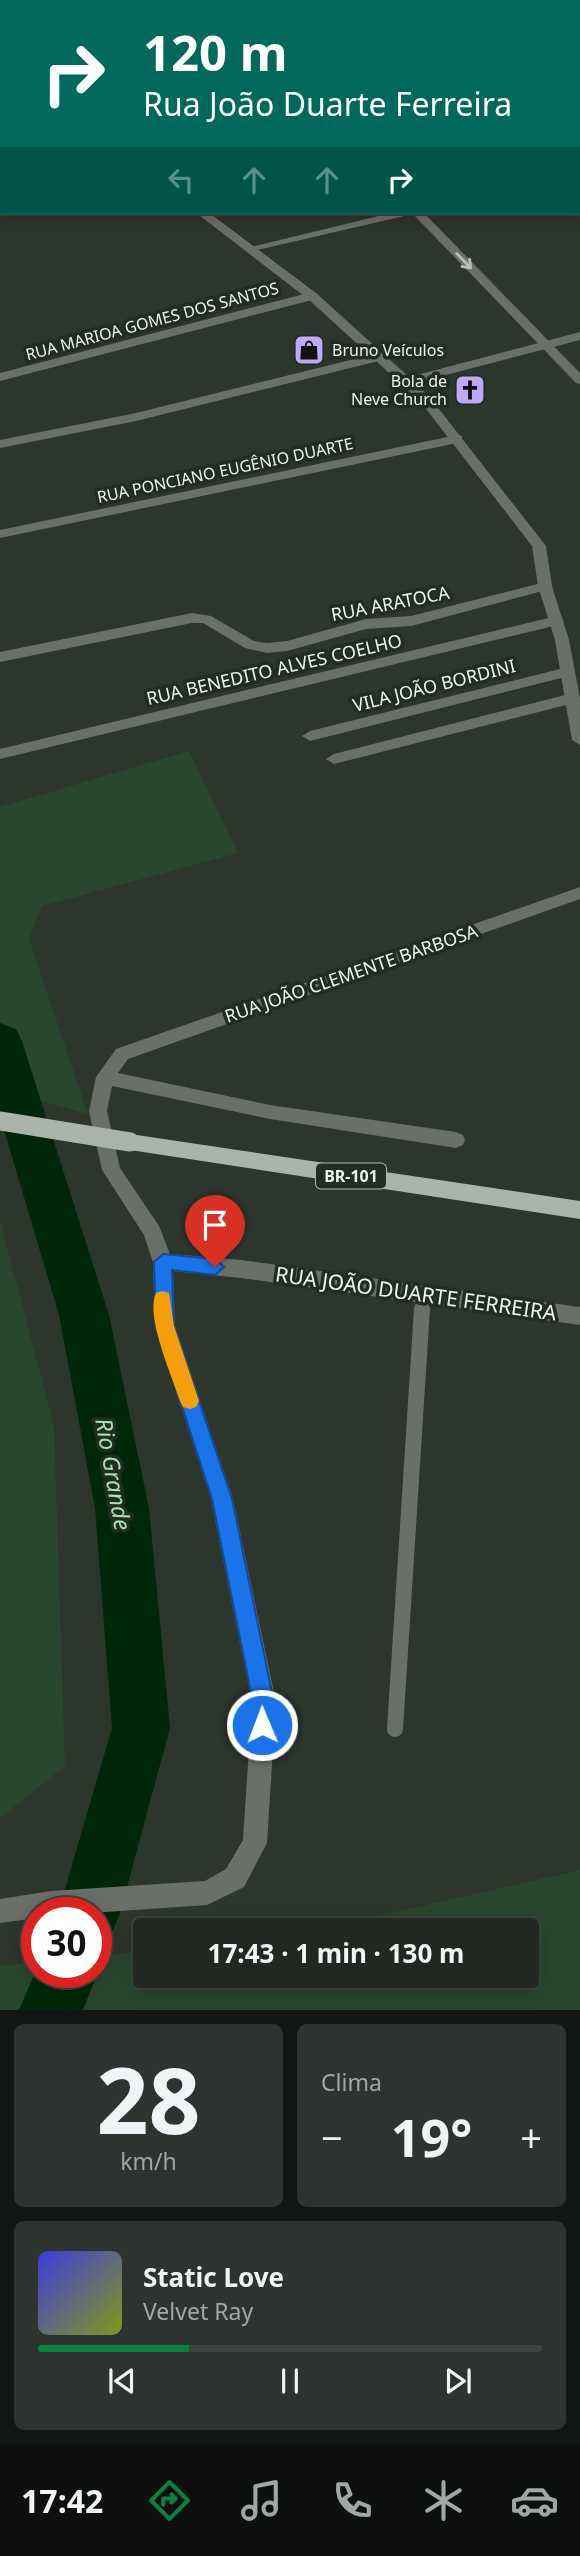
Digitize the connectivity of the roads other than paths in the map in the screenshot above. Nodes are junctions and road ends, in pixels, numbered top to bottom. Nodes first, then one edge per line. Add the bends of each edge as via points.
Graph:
1 (204, 214) edge
2 (400, 214) edge
3 (419, 214) edge
4 (253, 248) junction
5 (312, 296) junction
6 (580, 336) edge
7 (546, 345) junction
8 (379, 357) junction
9 (0, 377) edge
10 (580, 380) edge
11 (405, 382) junction
12 (457, 439) junction
13 (0, 444) edge
14 (0, 534) edge
15 (545, 586) junction
16 (557, 621) junction
17 (0, 657) edge
18 (568, 672) junction
19 (573, 698) junction
20 (310, 736) dead end
21 (580, 740) edge
22 (0, 754) edge
23 (334, 759) dead end
24 (580, 893) edge
25 (105, 1077) junction
26 (0, 1121) edge
27 (456, 1140) dead end
28 (577, 1210) edge
29 (163, 1262) junction
30 (423, 1294) junction
31 (580, 1316) edge
32 (395, 1729) dead end
33 (0, 1911) edge

1 - 4 street
2 - 4 street
3 -> 7 street
4 - 5 street
5 - 8 street
5 - 9 street, RUA MARIOA GOMES DOS SANTOS
6 - 7 street
7 - 10 street
7 - 11 street
8 - 11 street
8 - 13 street via 136,417
11 - 12 street
12 - 14 street, RUA PONCIANO EUGÊNIO DUARTE
12 - 15 street via 539,546
15 - 16 street
15 - 17 street, RUA ARATOCA via 411,621 366,624 287,646 250,645 206,619 192,618
16 - 18 street
16 - 22 street, RUA BENEDITO ALVES COELHO
18 - 19 street
18 - 20 street, VILA JOÃO BORDINI
19 - 21 street
19 - 23 street
24 - 25 street, RUA JOÃO CLEMENTE BARBOSA via 122,1054
25 - 27 street via 270,1112
25 - 29 street via 98,1111 111,1170 152,1232
26 - 28 highway, BR-101, bridge
29 - 30 street, RUA JOÃO DUARTE FERREIRA
29 - 33 street via 165,1326 222,1499 264,1702 255,1843 235,1878 207,1893 51,1903
30 - 31 street, RUA JOÃO DUARTE FERREIRA
30 - 32 lane

